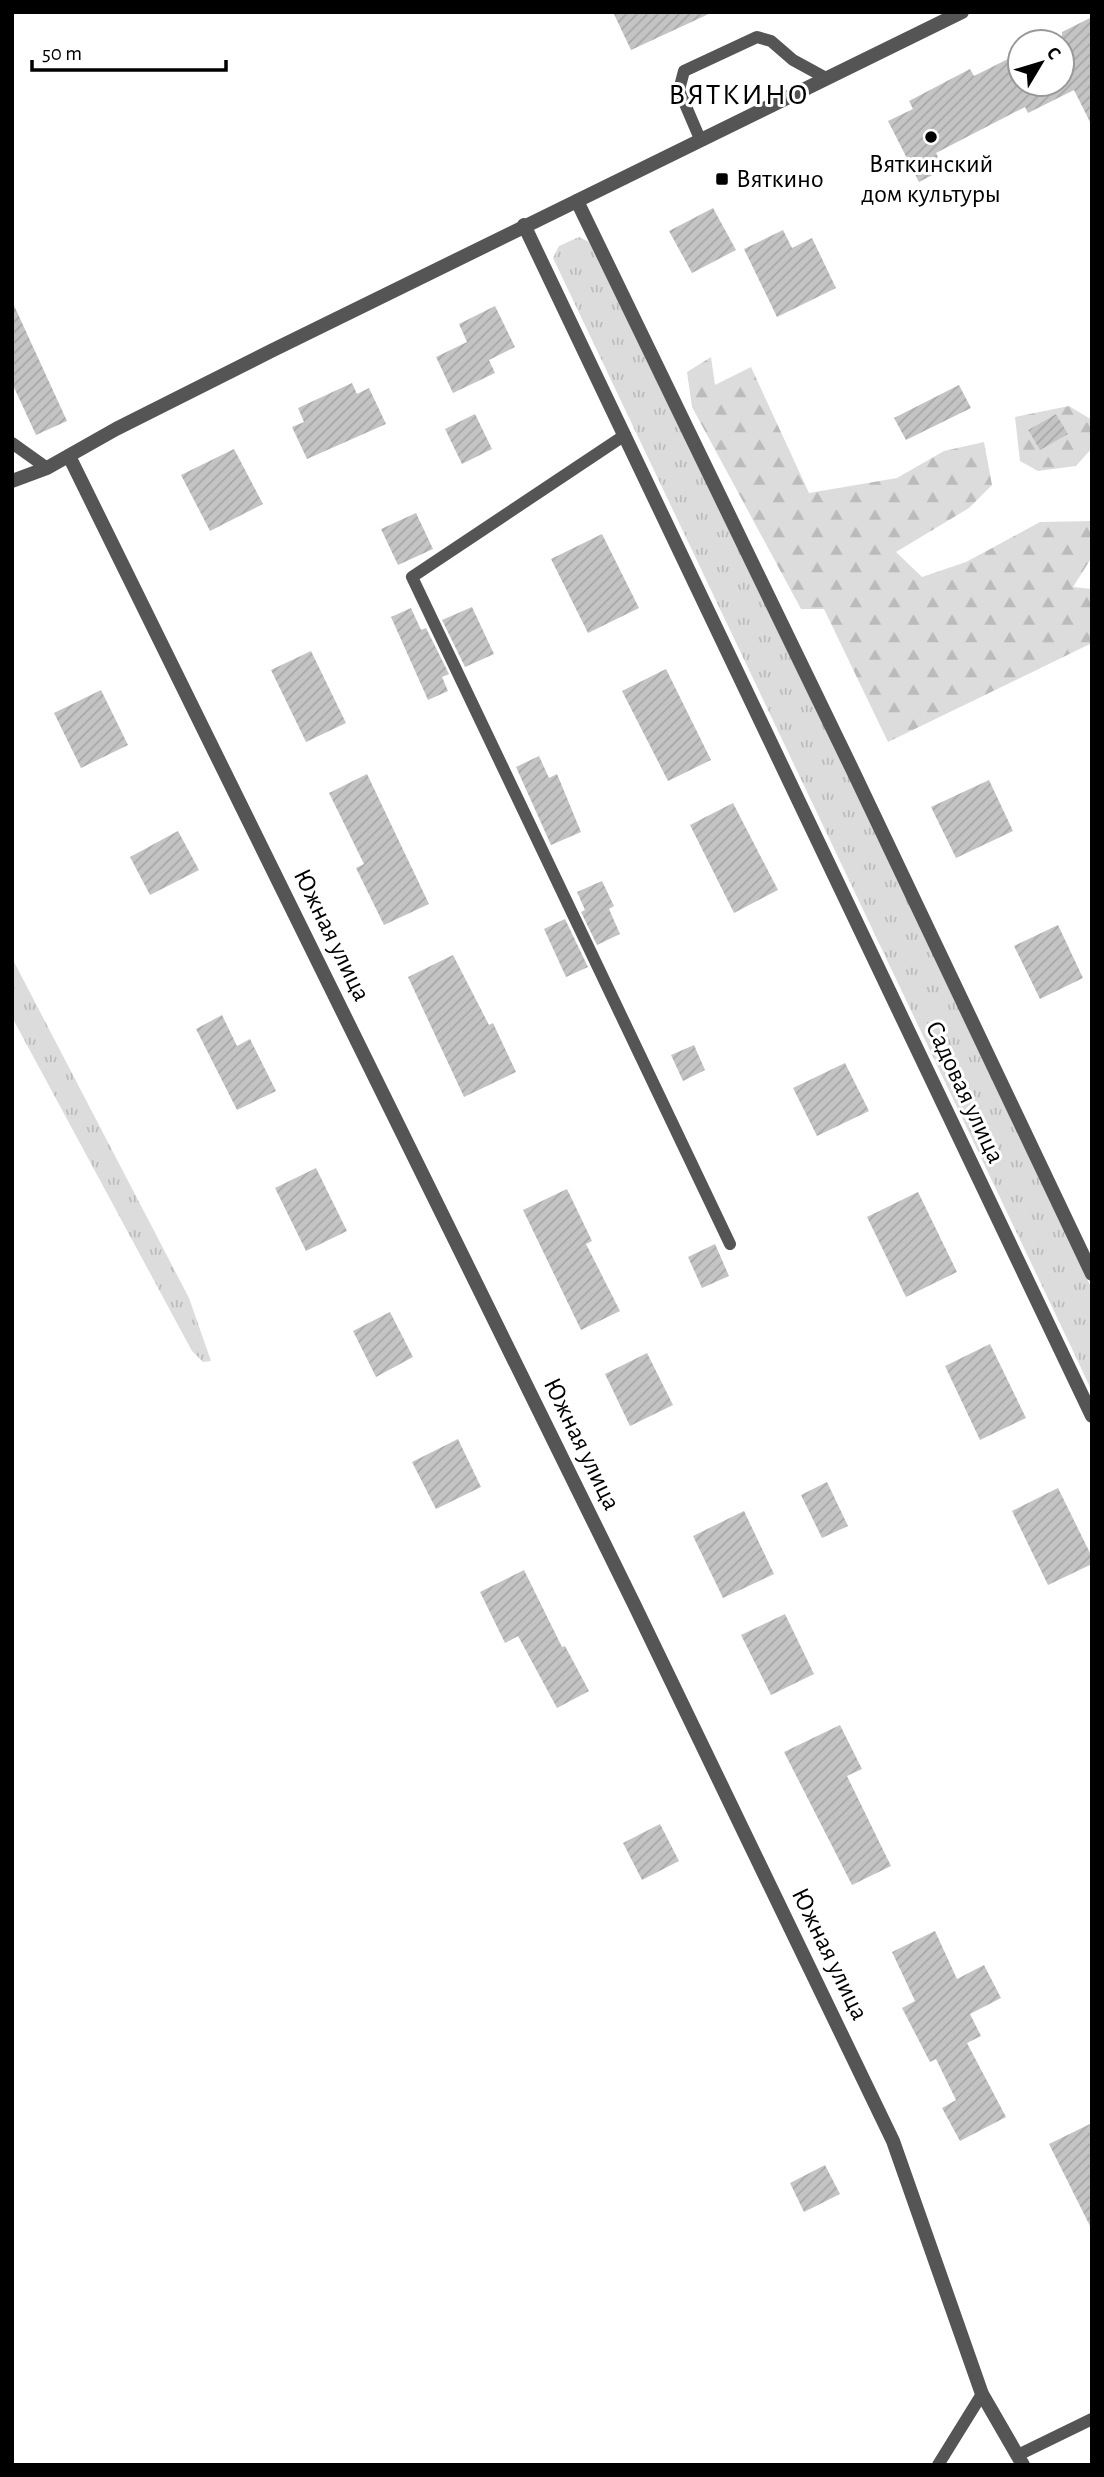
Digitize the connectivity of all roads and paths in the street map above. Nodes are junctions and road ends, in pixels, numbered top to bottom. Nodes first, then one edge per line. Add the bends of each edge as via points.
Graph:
1 (962, 12) edge
2 (826, 78) junction
3 (700, 139) junction
4 (577, 201) junction
5 (524, 225) junction
6 (625, 435) junction
7 (12, 443) edge
8 (69, 456) junction
9 (47, 468) junction
10 (12, 481) edge
11 (730, 1244) dead end
12 (1092, 1274) edge
13 (1092, 1416) edge
14 (982, 2394) junction
15 (1092, 2419) edge
16 (1020, 2460) edge
17 (938, 2465) edge

1 - 2 street
2 - 3 street
2 - 3 lane via 771,41 757,37 684,71 679,90
3 - 4 street
4 - 5 street
4 - 12 street
5 - 6 street, Садовая улица
5 - 8 street
6 - 11 lane via 412,578
6 - 13 street, Садовая улица
7 - 9 lane
8 - 9 street
8 - 14 street, Южная улица via 893,2141
9 - 10 street
14 - 16 street, Южная улица
14 - 17 lane
15 - 16 lane

